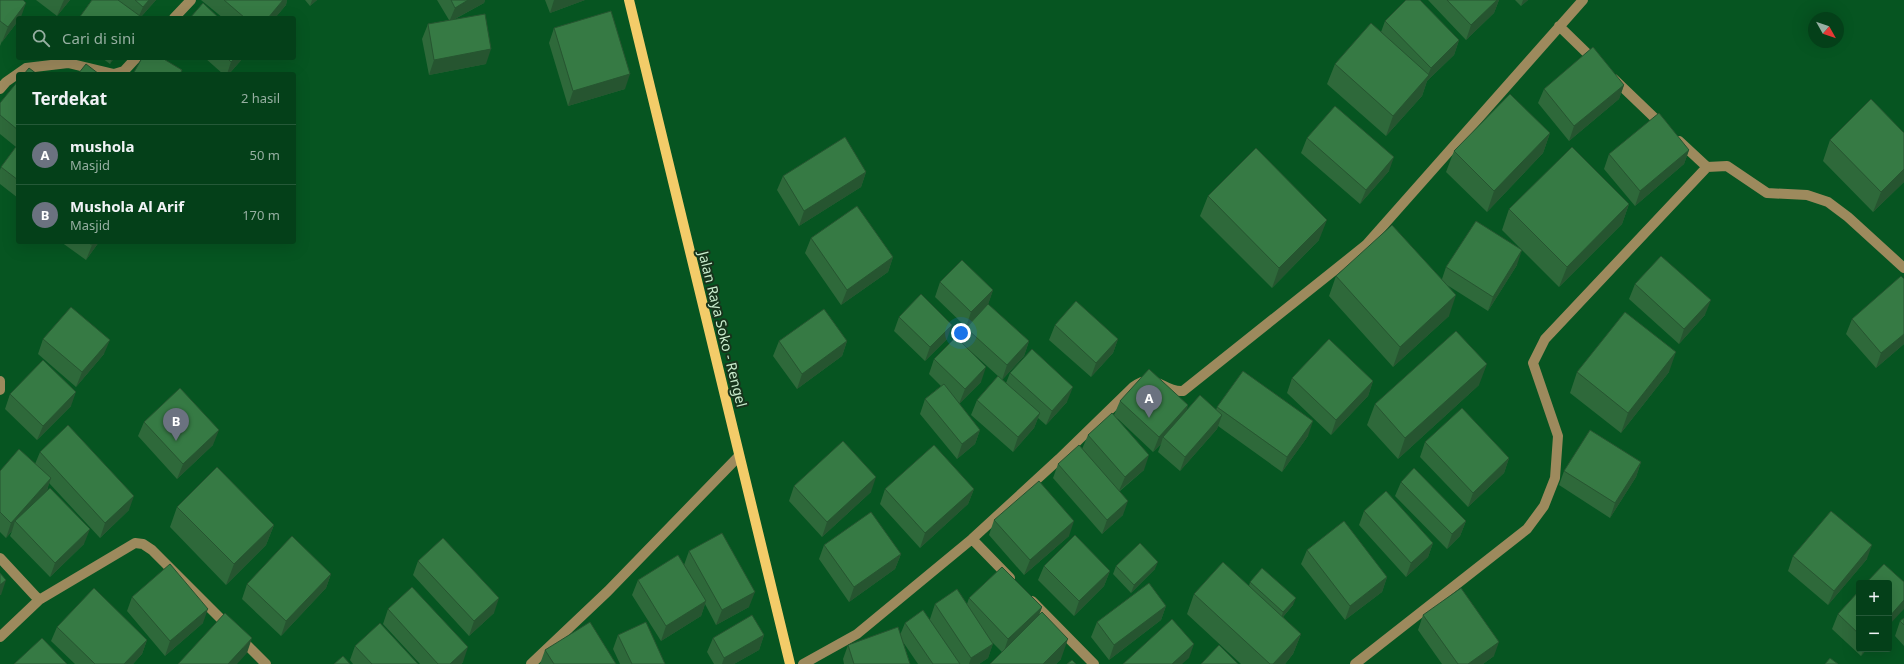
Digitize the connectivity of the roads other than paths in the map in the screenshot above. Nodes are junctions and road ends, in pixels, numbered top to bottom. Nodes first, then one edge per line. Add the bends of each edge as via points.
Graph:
1 (191, 0) edge
2 (629, 0) edge
3 (1582, 0) edge
4 (176, 16) edge
5 (1559, 26) junction
6 (134, 60) edge
7 (20, 72) edge
8 (106, 72) edge
9 (121, 72) edge
10 (16, 75) edge
11 (0, 89) edge
12 (1707, 167) junction
13 (1904, 268) edge
14 (0, 381) edge
15 (0, 390) edge
16 (739, 456) junction
17 (972, 539) junction
18 (0, 558) edge
19 (1016, 585) edge
20 (1028, 596) edge
21 (39, 600) junction
22 (0, 636) edge
23 (266, 664) edge
24 (531, 664) edge
25 (790, 664) edge
26 (803, 664) edge
27 (1094, 664) edge
28 (1355, 664) edge

1 - 4 street
2 - 16 main road, Jalan Raya Soko - Rengel
3 - 5 street
5 - 12 street
5 - 17 street via 1366,245 1183,391 1142,380
6 - 9 street
7 - 8 street via 26,68 68,63
10 - 11 street
12 - 13 street via 1727,166 1767,193 1807,195 1828,202
12 - 28 street via 1545,339 1533,363 1558,436 1556,478 1544,506 1527,529
14 - 15 street
16 - 24 street via 608,591
16 - 25 main road, Jalan Raya Soko - Rengel
17 - 19 street
17 - 26 street via 857,634
18 - 21 street
20 - 27 street
21 - 22 street
21 - 23 street via 135,543 143,544

